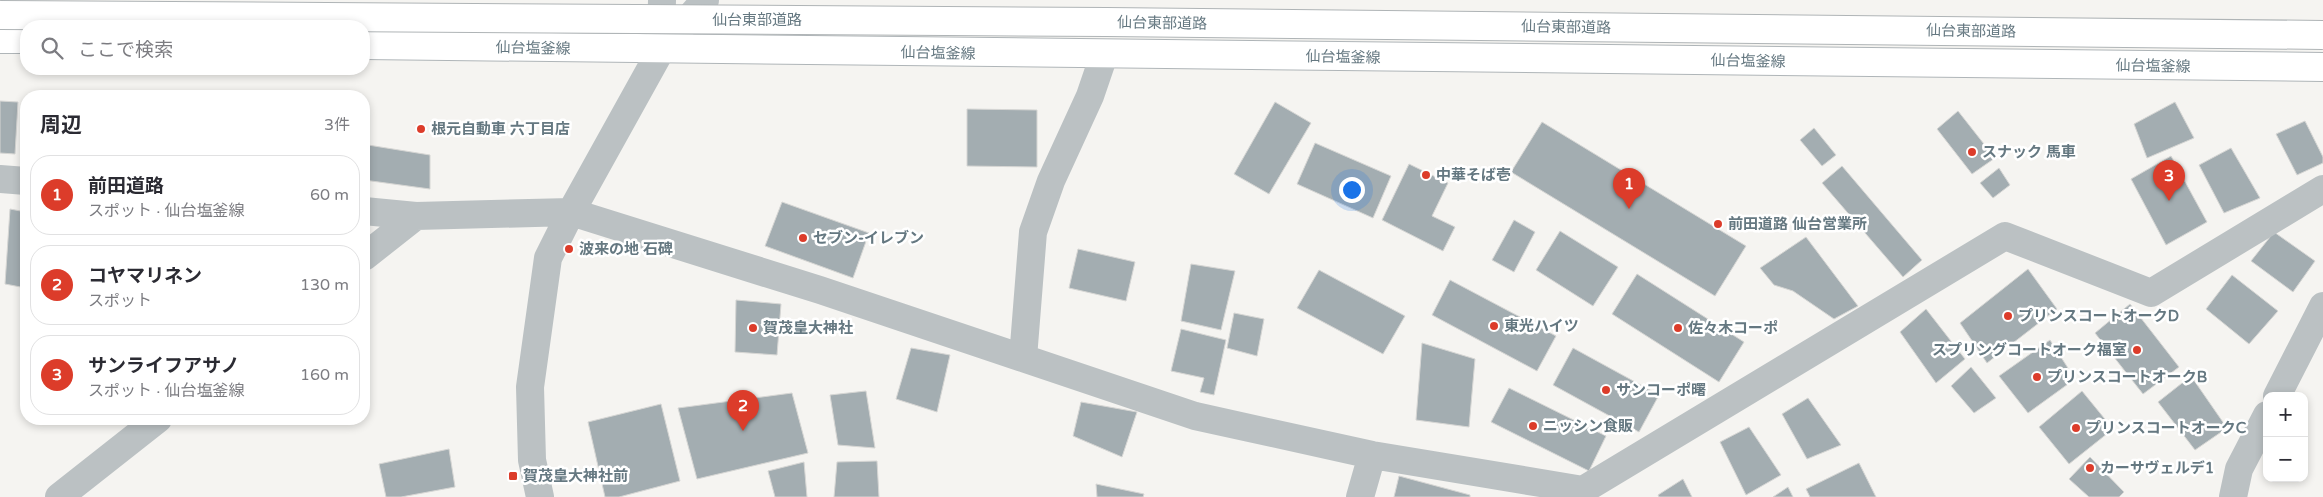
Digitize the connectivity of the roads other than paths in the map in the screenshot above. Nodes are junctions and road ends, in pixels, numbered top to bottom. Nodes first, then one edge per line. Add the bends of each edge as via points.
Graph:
1 (662, 0) edge
2 (705, 0) edge
3 (0, 15) edge
4 (2323, 35) edge
5 (0, 39) edge
6 (20, 39) edge
7 (370, 45) edge
8 (661, 50) junction
9 (1104, 55) junction
10 (2323, 68) edge
11 (0, 179) edge
12 (20, 181) edge
13 (2323, 189) edge
14 (370, 212) edge
15 (571, 212) junction
16 (416, 216) junction
17 (370, 252) edge
18 (2323, 306) edge
19 (1023, 358) junction
20 (2279, 392) edge
21 (2263, 423) edge
22 (150, 425) edge
23 (1372, 455) junction
24 (1585, 493) edge
25 (59, 497) edge
26 (540, 497) edge
27 (1360, 497) edge
28 (2233, 497) edge

1 - 8 street
2 - 8 street
3 - 4 main road, 仙台東部道路, bridge
5 - 6 main road
7 - 8 main road, 仙台塩釜線
8 - 9 main road, 仙台塩釜線
8 - 15 street
9 - 10 main road, 仙台塩釜線
9 - 19 street via 1033,232
11 - 12 street
13 - 24 street via 2152,293 2005,236
14 - 16 street
15 - 16 street
15 - 19 street
15 - 26 street via 548,258 530,387 532,460
16 - 17 street
18 - 20 street
19 - 23 street via 1195,416
21 - 28 street via 2239,468
22 - 25 street
23 - 24 street
23 - 27 street

